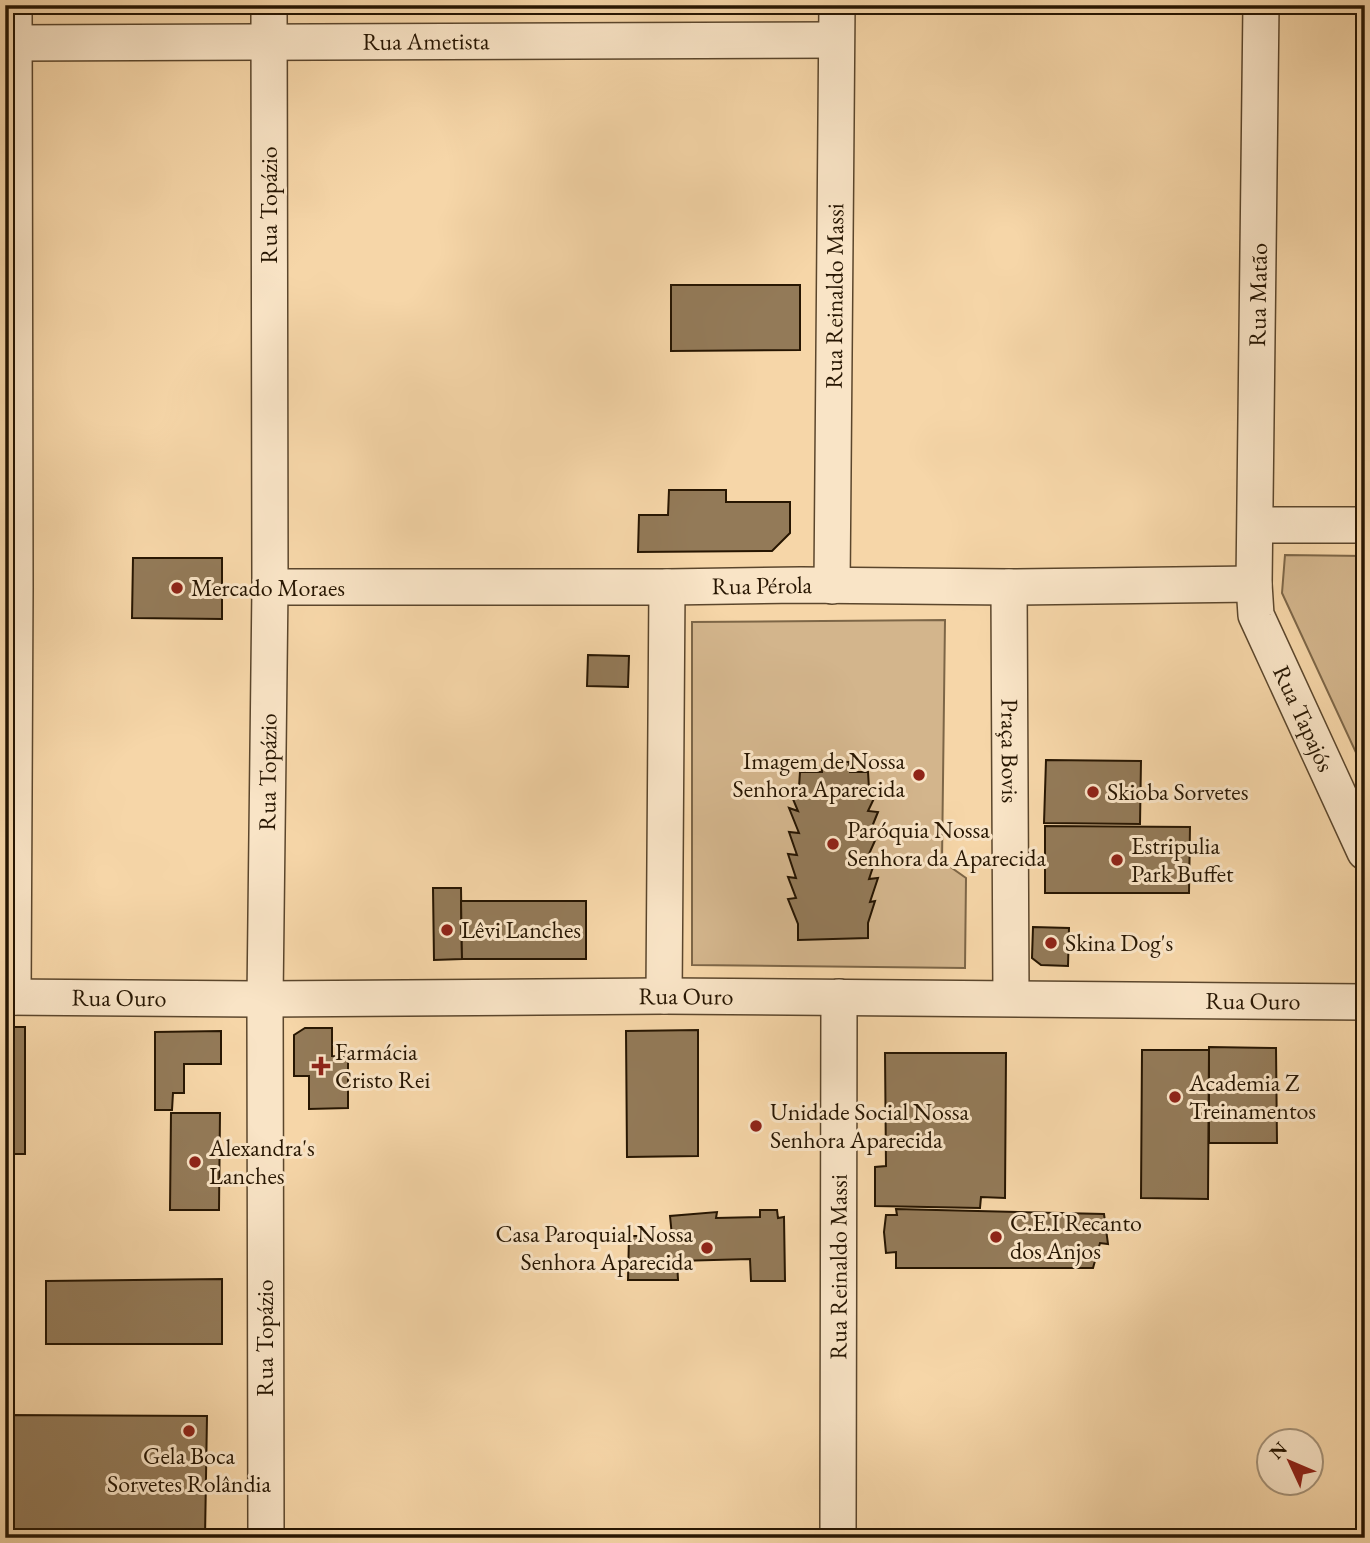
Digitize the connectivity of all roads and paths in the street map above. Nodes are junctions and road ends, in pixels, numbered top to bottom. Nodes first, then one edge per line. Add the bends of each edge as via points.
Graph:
1 (15, 5) edge
2 (269, 5) edge
3 (836, 5) edge
4 (1261, 5) edge
5 (836, 40) junction
6 (15, 43) junction
7 (268, 43) junction
8 (9, 236) edge
9 (1256, 525) junction
10 (1365, 525) edge
11 (1254, 584) junction
12 (832, 586) junction
13 (10, 587) edge
14 (270, 587) junction
15 (667, 587) junction
16 (1009, 587) junction
17 (1365, 852) edge
18 (664, 996) junction
19 (9, 997) edge
20 (839, 997) junction
21 (1011, 998) junction
22 (265, 999) junction
23 (1365, 1002) edge
24 (265, 1538) edge
25 (838, 1538) edge

1 - 6 street
2 - 7 street, Rua Topázio
3 - 5 street, Rua Reinaldo Massi
4 - 9 street, Rua Matão
5 - 7 street, Rua Ametista
5 - 12 street, Rua Reinaldo Massi
6 - 7 street, Rua Ametista
6 - 8 street
7 - 14 street, Rua Topázio
8 - 13 street
9 - 10 street
9 - 11 street, Rua Matão
11 - 16 street, Rua Pérola
11 - 17 street, Rua Tapajós via 1256,615
12 - 15 street, Rua Pérola
12 - 16 street, Rua Pérola
13 - 19 street
14 - 15 street, Rua Pérola
14 - 22 street, Rua Topázio
15 - 18 street
16 - 21 street, Praça Bovis
18 - 20 street, Rua Ouro
18 - 22 street, Rua Ouro
19 - 22 street, Rua Ouro
20 - 21 street, Rua Ouro
20 - 25 street, Rua Reinaldo Massi
21 - 23 street, Rua Ouro
22 - 24 street, Rua Topázio

